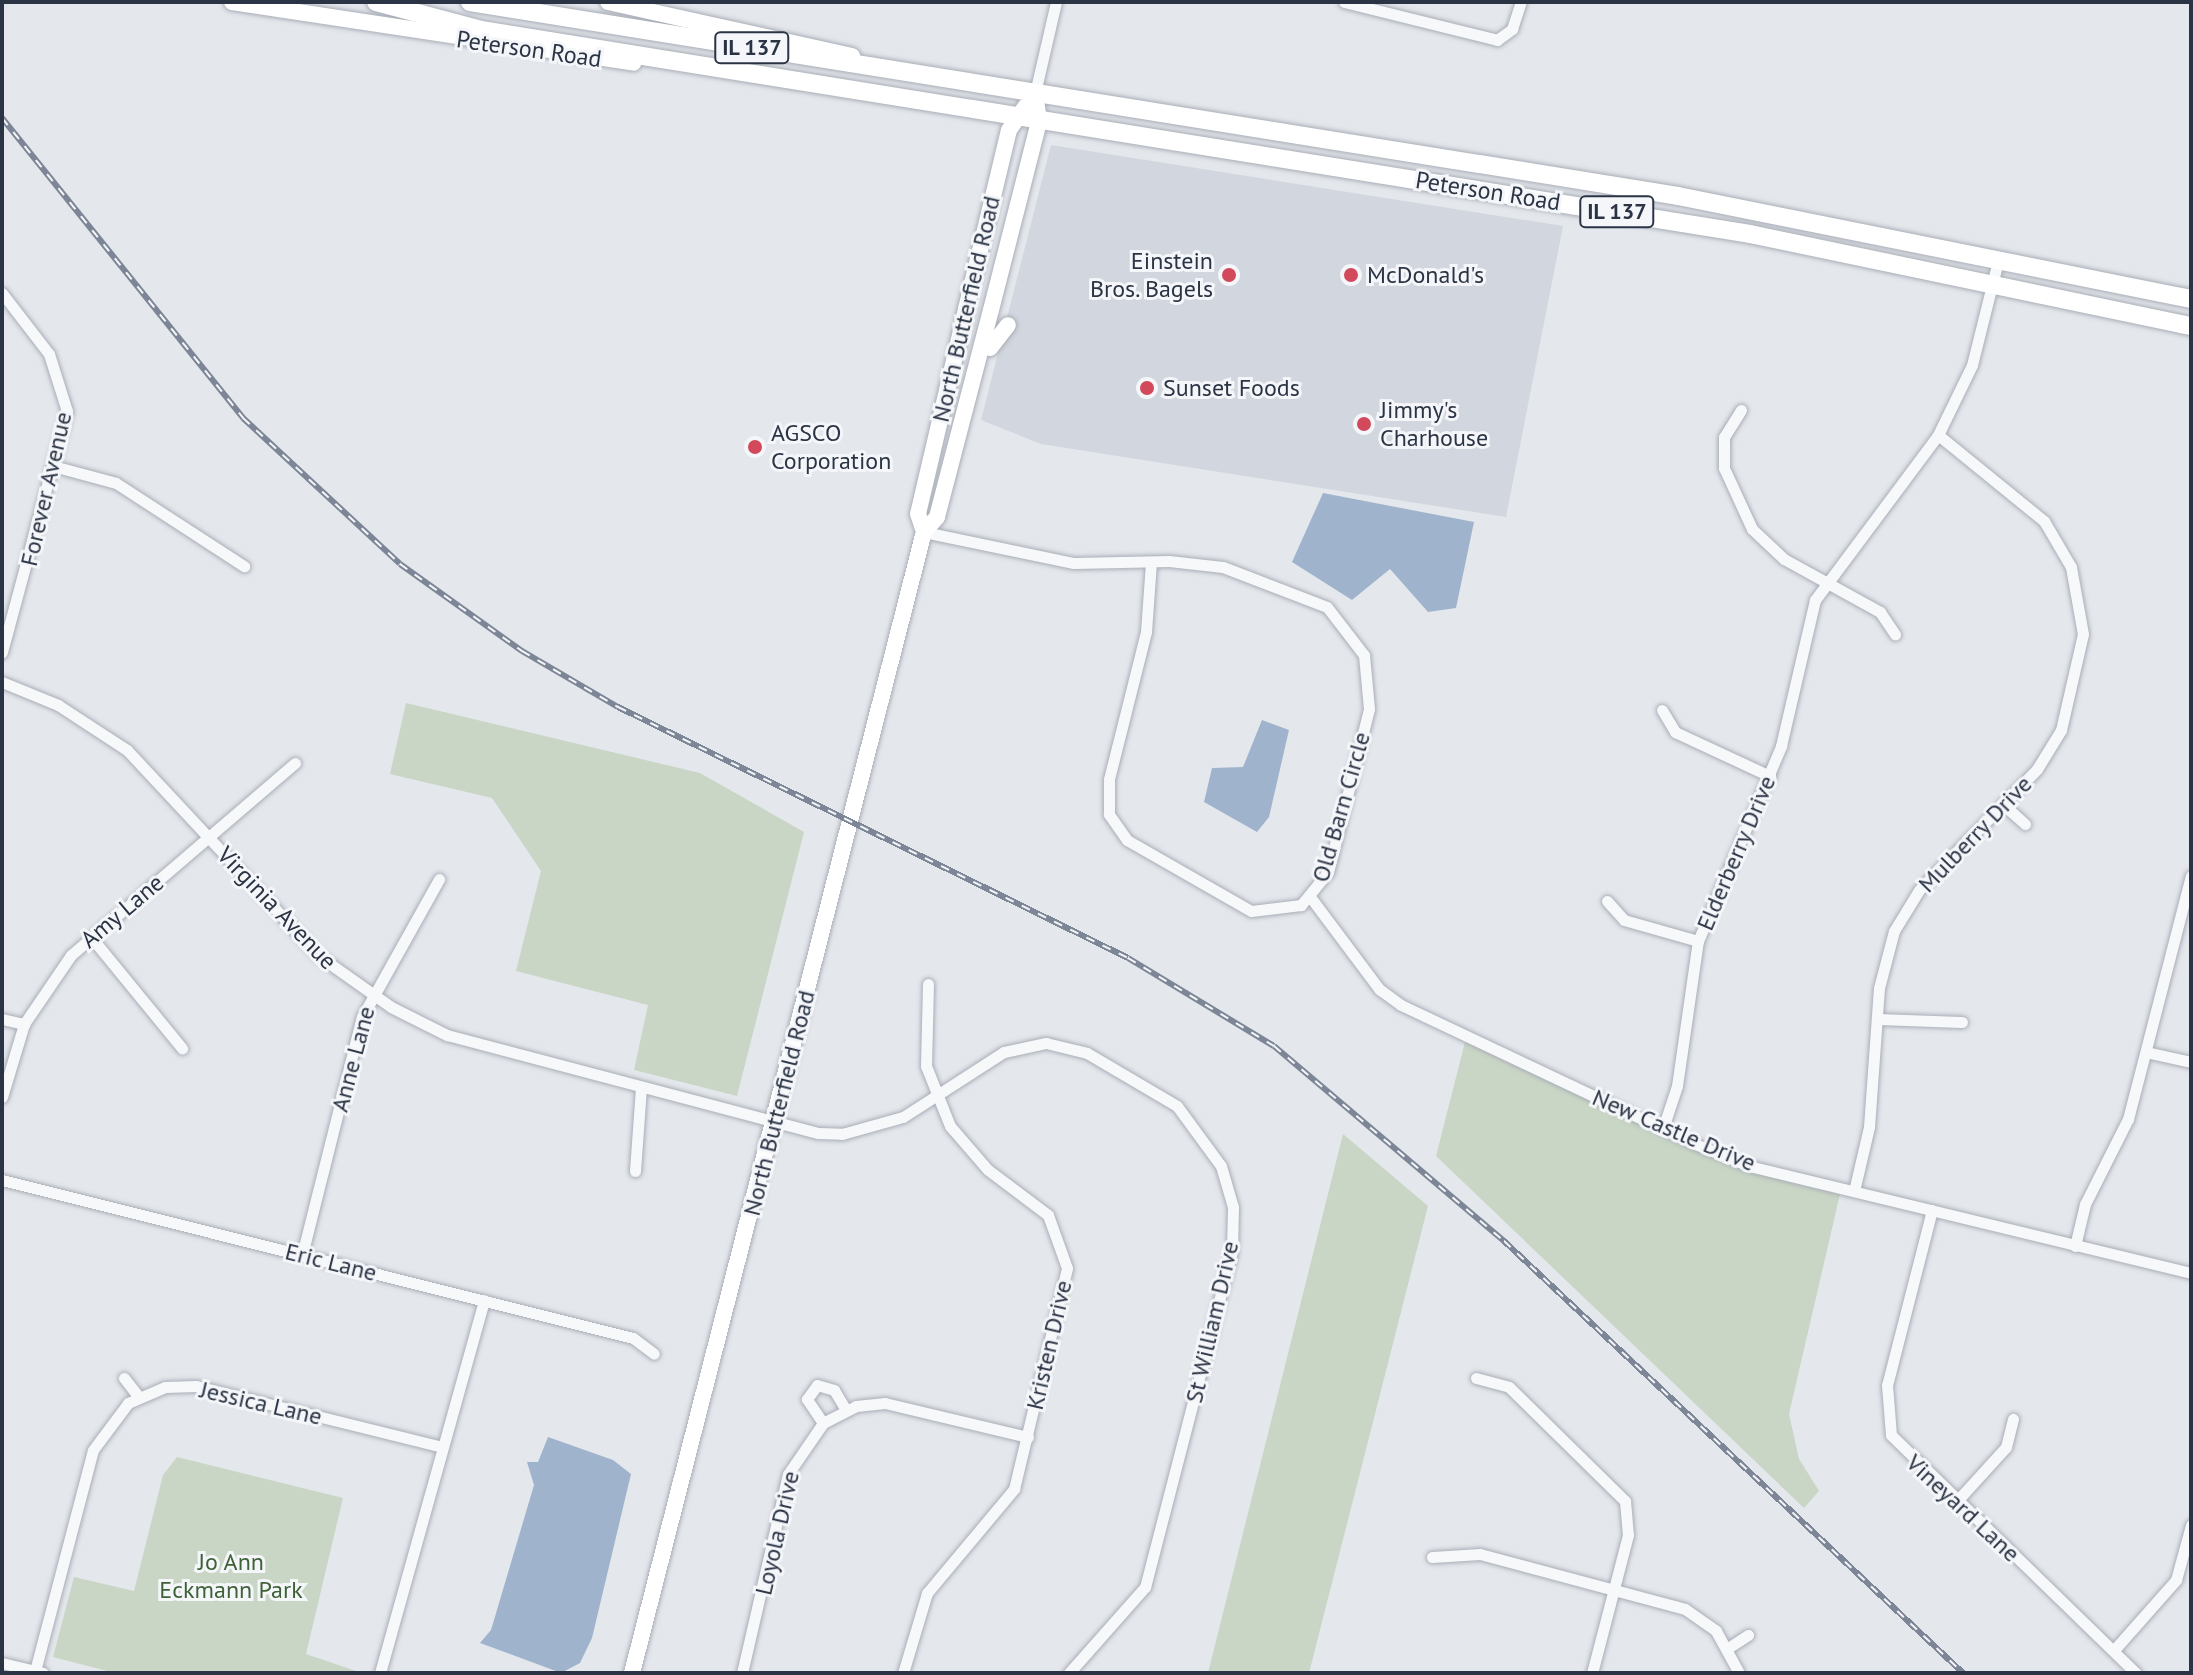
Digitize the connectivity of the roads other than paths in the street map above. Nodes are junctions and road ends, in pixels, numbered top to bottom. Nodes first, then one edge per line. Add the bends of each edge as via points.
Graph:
1 (232, 2) edge
2 (376, 2) edge
3 (470, 2) edge
4 (608, 2) edge
5 (1056, 2) edge
6 (1344, 2) edge
7 (1521, 2) edge
8 (932, 75) junction
9 (828, 86) junction
10 (1035, 93) junction
11 (1017, 117) junction
12 (1039, 121) junction
13 (1999, 256) junction
14 (1992, 282) junction
15 (2, 293) edge
16 (2191, 299) edge
17 (991, 310) junction
18 (1008, 325) dead end
19 (2191, 326) edge
20 (959, 339) junction
21 (1741, 410) dead end
22 (1938, 435) junction
23 (956, 443) junction
24 (53, 466) junction
25 (924, 532) junction
26 (1151, 562) junction
27 (244, 566) dead end
28 (1825, 583) junction
29 (1895, 634) dead end
30 (2, 652) edge
31 (2, 682) edge
32 (1662, 710) dead end
33 (295, 763) dead end
34 (1770, 776) junction
35 (2005, 806) junction
36 (2025, 824) dead end
37 (210, 836) junction
38 (2191, 876) edge
39 (439, 879) dead end
40 (1311, 898) junction
41 (1607, 901) dead end
42 (91, 937) junction
43 (1698, 941) junction
44 (928, 984) dead end
45 (371, 994) junction
46 (2, 1019) edge
47 (1877, 1019) junction
48 (1962, 1022) dead end
49 (24, 1024) junction
50 (182, 1048) dead end
51 (2146, 1052) junction
52 (2191, 1062) edge
53 (641, 1088) junction
54 (936, 1095) junction
55 (2, 1097) edge
56 (774, 1122) junction
57 (1663, 1128) junction
58 (635, 1171) dead end
59 (2, 1180) edge
60 (1854, 1191) junction
61 (1932, 1210) junction
62 (2075, 1246) junction
63 (302, 1255) junction
64 (2191, 1273) edge
65 (484, 1300) junction
66 (654, 1354) dead end
67 (124, 1378) dead end
68 (1476, 1378) dead end
69 (139, 1397) junction
70 (846, 1410) junction
71 (2013, 1419) dead end
72 (823, 1423) junction
73 (1028, 1437) junction
74 (443, 1447) junction
75 (1956, 1502) junction
76 (2191, 1525) edge
77 (1432, 1557) dead end
78 (1614, 1590) junction
79 (1748, 1635) dead end
80 (1728, 1648) junction
81 (2114, 1650) junction
82 (2, 1663) edge
83 (39, 1672) edge
84 (380, 1673) edge
85 (632, 1673) edge
86 (742, 1673) edge
87 (903, 1673) edge
88 (1069, 1673) edge
89 (1592, 1673) edge
90 (1739, 1673) edge
91 (2136, 1673) edge

1 - 9 main road, Peterson Road via 389,30
2 - 9 main road, Peterson Road / IL 137 via 481,30
3 - 8 main road, Peterson Road / IL 137
4 - 8 main road, Peterson Road
5 - 10 street, North Butterfield Road
6 - 7 street via 1497,40 1512,29
8 - 10 main road, Peterson Road / IL 137
9 - 11 main road, Peterson Road / IL 137
10 - 11 main road, North Butterfield Road
10 - 12 main road, North Butterfield Road
10 - 13 main road, Peterson Road / IL 137 via 1678,196
11 - 12 main road, Peterson Road / IL 137
11 - 20 main road, North Butterfield Road
12 - 14 main road, Peterson Road / IL 137 via 1750,234
12 - 17 main road, North Butterfield Road
13 - 14 street
13 - 16 main road, Peterson Road / IL 137
14 - 19 main road, Peterson Road / IL 137
14 - 22 street via 1972,365
15 - 24 street, Forever Avenue via 61,377 67,411
17 - 20 main road
17 - 23 main road, North Butterfield Road
18 - 23 main road via 997,331
20 - 25 main road, North Butterfield Road via 918,514
21 - 28 street via 1722,446 1734,496 1766,544
22 - 28 street
22 - 35 street, Mulberry Drive via 2044,521 2080,599 2079,664 2061,730
23 - 25 main road, North Butterfield Road via 937,517
24 - 27 street via 116,483
24 - 30 street, Forever Avenue
25 - 26 street, Old Barn Circle via 1036,558
25 - 56 main road, North Butterfield Road
26 - 40 street, Old Barn Circle via 1146,632 1109,779 1109,814 1127,840 1251,911 1284,912
26 - 40 street, Old Barn Circle via 1223,567 1307,595 1327,607 1364,655 1369,709 1328,872
28 - 29 street via 1880,612
28 - 34 street, Elderberry Drive via 1806,625
31 - 37 street, Virginia Avenue via 58,705 127,750
32 - 34 street via 1675,732
33 - 37 street, Amy Lane
34 - 43 street, Elderberry Drive
35 - 36 street
35 - 47 street, Mulberry Drive via 1908,906 1886,956
37 - 42 street, Amy Lane
37 - 45 street, Virginia Avenue via 319,956
38 - 51 street
39 - 45 street, Anne Lane
40 - 57 street, New Castle Drive via 1379,989 1401,1005
41 - 43 street via 1624,920
42 - 49 street, Amy Lane via 52,976
42 - 50 street
43 - 57 street, Elderberry Drive via 1677,1086
44 - 54 street, Kristen Drive via 923,1047
45 - 53 street, Virginia Avenue via 447,1035
45 - 63 street, Anne Lane
46 - 49 street
47 - 48 street
47 - 60 street, Mulberry Drive via 1869,1127
49 - 55 street, Amy Lane
51 - 52 street
51 - 62 street via 2124,1130 2085,1204
53 - 56 street, Virginia Avenue
53 - 58 street
54 - 56 street, St William Drive via 903,1117 842,1134
54 - 73 street, Kristen Drive via 971,1153 1048,1215 1064,1252 1066,1288
54 - 88 street, St William Drive via 1004,1052 1046,1043 1075,1048 1177,1106 1210,1145 1228,1184 1232,1251 1148,1578 1131,1611
56 - 85 main road, North Butterfield Road
57 - 60 street, New Castle Drive via 1749,1166
59 - 63 street, Eric Lane
60 - 61 street, New Castle Drive
61 - 62 street, New Castle Drive
61 - 75 street, Vineyard Lane via 1885,1405 1900,1449
62 - 64 street, New Castle Drive
63 - 65 street, Eric Lane
65 - 66 street, Eric Lane via 633,1338
65 - 74 street
67 - 69 street
68 - 78 street via 1509,1387 1622,1496 1628,1535
69 - 74 street, Jessica Lane via 196,1386
69 - 83 street, Jessica Lane via 105,1426 93,1450
70 - 72 street, Loyola Drive
70 - 72 street via 834,1390 817,1385 807,1399
70 - 73 street, Loyola Drive via 908,1406
71 - 75 street via 2006,1447
72 - 86 street, Loyola Drive via 788,1474
73 - 87 street, Kristen Drive via 1003,1508 927,1593
74 - 84 street
75 - 81 street, Vineyard Lane
76 - 81 street via 2176,1580
77 - 78 street via 1480,1554
78 - 80 street via 1685,1609
78 - 89 street
79 - 80 street
80 - 90 street
81 - 91 street, Vineyard Lane
82 - 83 street

